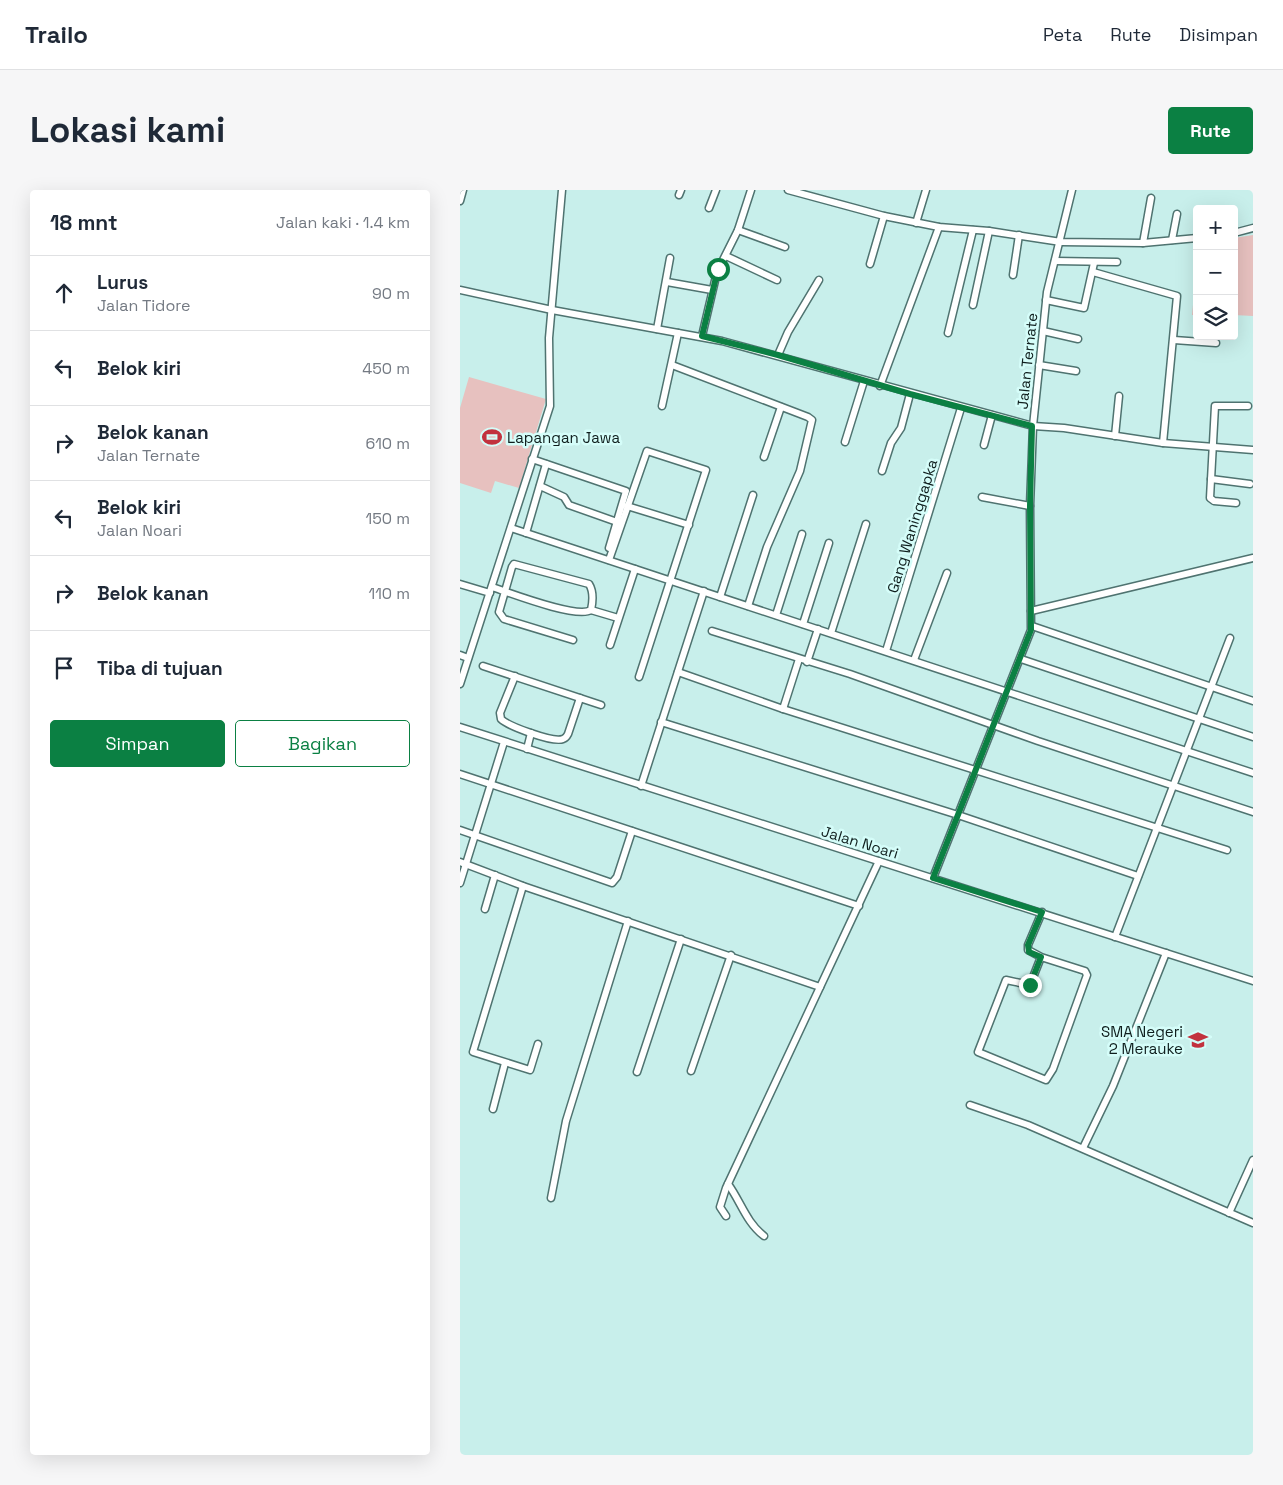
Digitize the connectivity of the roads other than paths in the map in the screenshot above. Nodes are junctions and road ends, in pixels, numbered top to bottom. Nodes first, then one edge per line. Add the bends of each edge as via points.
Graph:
1 (463, 190) edge
2 (562, 190) edge
3 (716, 190) edge
4 (750, 190) edge
5 (788, 190) edge
6 (926, 190) edge
7 (1072, 190) edge
8 (1151, 198) dead end
9 (460, 201) edge
10 (709, 208) dead end
11 (1177, 214) dead end
12 (884, 216) junction
13 (916, 223) junction
14 (938, 227) junction
15 (1253, 228) edge
16 (738, 230) junction
17 (973, 230) junction
18 (989, 231) junction
19 (1238, 232) edge
20 (1019, 235) junction
21 (1193, 238) edge
22 (1172, 240) junction
23 (1060, 242) junction
24 (1143, 243) junction
25 (785, 247) dead end
26 (726, 256) junction
27 (670, 258) dead end
28 (1056, 261) junction
29 (1117, 262) dead end
30 (1094, 263) junction
31 (870, 264) dead end
32 (1093, 272) junction
33 (1013, 275) dead end
34 (777, 280) dead end
35 (819, 280) dead end
36 (667, 282) junction
37 (460, 290) edge
38 (712, 290) junction
39 (1046, 300) junction
40 (973, 305) dead end
41 (552, 310) junction
42 (657, 329) junction
43 (1043, 331) junction
44 (678, 333) junction
45 (948, 333) dead end
46 (702, 336) junction
47 (1078, 339) dead end
48 (1174, 340) junction
49 (1216, 343) dead end
50 (778, 355) junction
51 (672, 365) junction
52 (1039, 365) junction
53 (1076, 372) dead end
54 (864, 381) junction
55 (880, 386) junction
56 (910, 394) junction
57 (1119, 396) dead end
58 (662, 406) dead end
59 (1248, 406) dead end
60 (781, 407) junction
61 (961, 408) junction
62 (992, 415) junction
63 (1032, 426) junction
64 (1115, 436) junction
65 (845, 442) dead end
66 (1163, 443) junction
67 (984, 445) dead end
68 (1212, 448) junction
69 (1253, 450) edge
70 (764, 457) dead end
71 (533, 460) junction
72 (544, 464) junction
73 (882, 471) dead end
74 (1211, 479) junction
75 (1250, 484) dead end
76 (540, 486) junction
77 (753, 495) dead end
78 (982, 497) dead end
79 (1236, 503) dead end
80 (627, 506) junction
81 (1030, 506) junction
82 (617, 522) junction
83 (866, 524) dead end
84 (689, 525) junction
85 (511, 528) junction
86 (526, 533) junction
87 (802, 534) dead end
88 (828, 543) dead end
89 (1253, 558) edge
90 (607, 559) junction
91 (635, 569) junction
92 (947, 573) dead end
93 (670, 580) junction
94 (460, 584) edge
95 (491, 590) junction
96 (704, 591) junction
97 (505, 592) junction
98 (720, 597) junction
99 (748, 606) junction
100 (591, 610) junction
101 (1031, 611) junction
102 (776, 615) junction
103 (618, 618) junction
104 (803, 624) junction
105 (1032, 626) junction
106 (818, 629) junction
107 (712, 631) dead end
108 (831, 633) junction
109 (1230, 638) dead end
110 (573, 640) dead end
111 (610, 645) dead end
112 (886, 651) junction
113 (460, 655) edge
114 (468, 658) junction
115 (800, 659) junction
116 (1021, 659) junction
117 (914, 660) junction
118 (807, 662) junction
119 (483, 666) dead end
120 (678, 672) junction
121 (515, 676) junction
122 (639, 677) dead end
123 (460, 684) edge
124 (1211, 686) junction
125 (1007, 692) junction
126 (580, 698) junction
127 (1253, 701) edge
128 (601, 705) dead end
129 (783, 709) junction
130 (1199, 720) junction
131 (661, 722) junction
132 (993, 726) junction
133 (460, 727) edge
134 (531, 733) junction
135 (1253, 737) edge
136 (504, 742) junction
137 (527, 749) junction
138 (1187, 752) junction
139 (976, 769) junction
140 (460, 774) edge
141 (1253, 774) edge
142 (492, 783) junction
143 (640, 786) junction
144 (1173, 786) junction
145 (1253, 812) edge
146 (958, 815) junction
147 (1157, 828) junction
148 (460, 830) edge
149 (632, 832) junction
150 (475, 836) junction
151 (1227, 850) dead end
152 (879, 861) junction
153 (463, 863) edge
154 (496, 875) junction
155 (1138, 876) junction
156 (933, 878) junction
157 (460, 883) edge
158 (524, 886) junction
159 (859, 906) junction
160 (485, 909) dead end
161 (1042, 912) junction
162 (628, 921) junction
163 (1115, 937) junction
164 (681, 939) junction
165 (1166, 953) junction
166 (731, 955) junction
167 (1041, 957) junction
168 (1253, 981) edge
169 (820, 987) junction
170 (538, 1044) dead end
171 (505, 1063) junction
172 (691, 1071) dead end
173 (637, 1072) dead end
174 (970, 1105) dead end
175 (493, 1108) dead end
176 (1083, 1148) junction
177 (1253, 1160) edge
178 (728, 1184) junction
179 (551, 1198) dead end
180 (1229, 1212) junction
181 (726, 1216) dead end
182 (1253, 1223) edge
183 (764, 1236) dead end

1 - 9 street
2 - 41 street
3 - 10 street
4 - 16 street
5 - 12 street
6 - 13 street
7 - 23 street, Jalan Ternate
8 - 24 street
11 - 22 street
12 - 13 street
12 - 31 street
13 - 14 street
14 - 17 street
14 - 55 street
15 - 19 street
16 - 25 street
16 - 26 street
17 - 18 street
17 - 45 street
18 - 20 street
18 - 40 street
20 - 23 street
20 - 33 street
21 - 22 street
22 - 24 street
23 - 24 street
23 - 28 street, Jalan Ternate
26 - 34 street
26 - 38 street
27 - 36 street
28 - 30 street
28 - 39 street, Jalan Ternate
29 - 30 street
30 - 32 street
32 - 39 street via 1084,308
32 - 48 street via 1175,294 1178,299
35 - 50 street
36 - 38 street
36 - 42 street
37 - 41 street
38 - 46 street
39 - 43 street, Jalan Ternate
41 - 42 street
41 - 71 street via 548,362 551,399
42 - 44 street
43 - 47 street
43 - 52 street, Jalan Ternate
44 - 46 street
44 - 51 street
46 - 50 street
48 - 49 street
48 - 66 street
50 - 54 street
51 - 58 street
51 - 60 street
52 - 53 street
52 - 63 street, Jalan Ternate
54 - 55 street
54 - 65 street
55 - 56 street
56 - 61 street
56 - 73 street via 901,428 891,442
57 - 64 street
59 - 68 street via 1216,405
60 - 70 street
60 - 99 street via 808,417 812,424 800,471 767,547
61 - 62 street
61 - 112 street, Gang Waninggapka
62 - 63 street
62 - 67 street
63 - 64 street
63 - 81 street, Jalan Ternate
64 - 66 street
66 - 68 street
68 - 69 street
68 - 74 street
71 - 72 street
71 - 85 street
72 - 76 street
72 - 82 street via 626,491
74 - 75 street
74 - 79 street via 1211,499
76 - 82 street via 564,496 569,505
76 - 86 street
77 - 98 street
78 - 81 street
80 - 84 street
80 - 84 street via 646,452 650,450 706,470
80 - 90 street
81 - 101 street, Jalan Ternate
82 - 90 street
83 - 108 street
84 - 93 street
85 - 86 street
85 - 95 street
86 - 90 street
87 - 102 street
88 - 104 street
89 - 101 street
90 - 91 street
91 - 93 street
91 - 103 street
92 - 117 street
93 - 96 street
93 - 122 street
94 - 95 street
95 - 97 street
95 - 114 street
96 - 98 street
96 - 120 street
97 - 100 street via 576,612
97 - 100 street via 513,565 518,564 588,584 593,593
97 - 110 street via 499,612 501,617
98 - 99 street
99 - 102 street
100 - 103 street
101 - 105 street, Jalan Ternate
102 - 104 street
103 - 111 street
104 - 106 street
105 - 116 street, Jalan Ternate
105 - 124 street
106 - 108 street
106 - 118 street
107 - 115 street
108 - 112 street
109 - 124 street
112 - 117 street
113 - 114 street
114 - 123 street
115 - 118 street
115 - 129 street
116 - 125 street, Jalan Ternate
116 - 130 street
117 - 125 street
118 - 132 street
119 - 121 street
120 - 129 street
120 - 131 street
121 - 126 street
121 - 134 street via 500,713 501,719
124 - 127 street
124 - 130 street
125 - 132 street, Jalan Ternate
125 - 138 street
126 - 128 street
126 - 134 street via 565,738 560,740
129 - 139 street
130 - 135 street
130 - 138 street
131 - 143 street
131 - 146 street
132 - 139 street, Jalan Ternate
132 - 144 street
133 - 136 street, Jalan Noari
134 - 137 street
136 - 137 street, Jalan Noari
136 - 142 street
137 - 143 street, Jalan Noari
138 - 141 street
138 - 144 street
139 - 146 street, Jalan Ternate
139 - 147 street
140 - 142 street
142 - 149 street
142 - 150 street
143 - 152 street, Jalan Noari
144 - 145 street
144 - 147 street
146 - 155 street
146 - 156 street, Jalan Ternate
147 - 151 street
147 - 155 street
148 - 150 street
149 - 150 street via 612,883
149 - 159 street
150 - 153 street
152 - 156 street, Jalan Noari
152 - 159 street
153 - 154 street
153 - 157 street
154 - 158 street
154 - 160 street
155 - 163 street
156 - 161 street, Jalan Noari
158 - 162 street
158 - 171 street via 473,1052
159 - 169 street
161 - 163 street, Jalan Noari
161 - 167 street via 1027,949
162 - 164 street
162 - 179 street via 566,1121
163 - 165 street, Jalan Noari
164 - 166 street
164 - 173 street
165 - 168 street, Jalan Noari
165 - 176 street via 1113,1086
166 - 169 street
166 - 172 street
167 - 167 street via 1085,971 1087,975 1054,1069 1046,1080 979,1054 978,1050 1006,980 1031,984
169 - 178 street
170 - 171 street via 531,1070
171 - 175 street
174 - 176 street
176 - 180 street
177 - 180 street
178 - 181 street via 720,1204 720,1210
178 - 183 street via 750,1223
180 - 182 street

